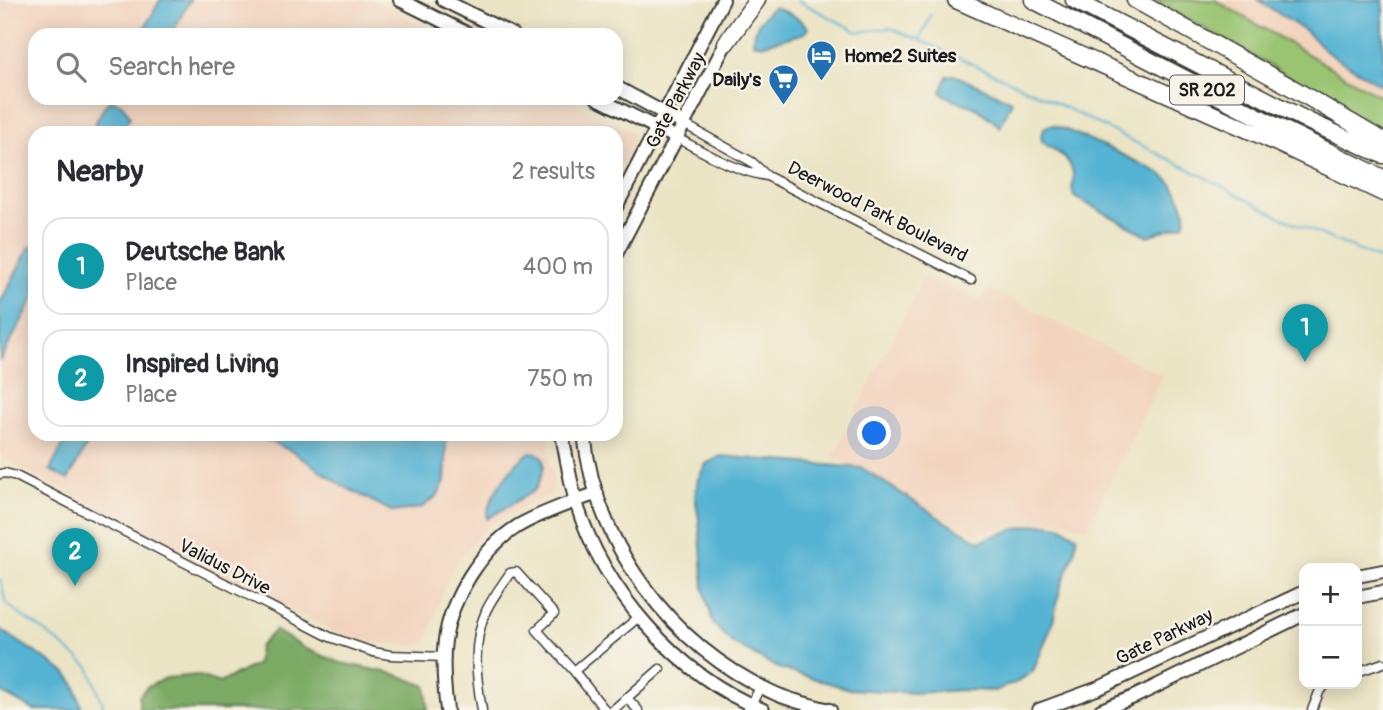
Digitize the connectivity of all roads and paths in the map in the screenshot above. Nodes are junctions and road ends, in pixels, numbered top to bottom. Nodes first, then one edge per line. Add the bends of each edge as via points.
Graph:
1 (400, 0) edge
2 (443, 0) edge
3 (723, 0) edge
4 (748, 0) edge
5 (757, 0) edge
6 (956, 0) edge
7 (1033, 0) edge
8 (1074, 0) edge
9 (1135, 0) edge
10 (456, 28) edge
11 (499, 28) edge
12 (726, 43) junction
13 (623, 91) edge
14 (611, 105) edge
15 (664, 112) junction
16 (684, 124) junction
17 (656, 128) junction
18 (677, 138) junction
19 (1383, 141) edge
20 (1383, 155) edge
21 (767, 176) junction
22 (1383, 178) edge
23 (623, 193) edge
24 (1383, 193) edge
25 (623, 241) edge
26 (971, 280) dead end
27 (563, 441) edge
28 (585, 441) edge
29 (0, 474) edge
30 (597, 493) junction
31 (576, 501) junction
32 (1383, 571) edge
33 (1362, 575) edge
34 (1383, 592) edge
35 (1299, 594) edge
36 (1362, 596) edge
37 (640, 616) junction
38 (1299, 616) edge
39 (445, 657) junction
40 (1383, 663) edge
41 (660, 669) dead end
42 (1362, 670) edge
43 (574, 671) junction
44 (761, 686) junction
45 (1321, 689) edge
46 (627, 698) junction
47 (754, 708) edge
48 (447, 710) edge
49 (482, 710) edge
50 (604, 710) edge
51 (613, 710) edge
52 (638, 710) edge
53 (830, 710) edge
54 (1039, 710) edge
55 (1101, 710) edge
56 (1312, 710) edge

1 - 10 main road
2 - 11 main road
3 - 15 main road, Gate Parkway
4 - 12 main road, Gate Parkway
5 - 12 highway
6 - 24 highway
7 - 22 highway, SR 202
8 - 20 highway, SR 202
9 - 19 highway
12 - 16 main road, Gate Parkway
13 - 15 main road, Deerwood Park Boulevard
14 - 17 main road, Deerwood Park Boulevard
15 - 16 main road, Deerwood Park Boulevard
15 - 17 main road, Gate Parkway
16 - 18 main road, Gate Parkway
16 - 21 street, Deerwood Park Boulevard via 752,162
17 - 18 main road, Deerwood Park Boulevard
17 - 23 main road, Gate Parkway
18 - 21 street, Deerwood Park Boulevard via 737,168
18 - 25 main road, Gate Parkway
21 - 26 street, Deerwood Park Boulevard
27 - 31 main road
28 - 30 main road
29 - 39 street, Validus Drive via 16,476 330,638 390,655
30 - 31 main road
30 - 44 main road via 603,515 628,562 662,611 709,653
31 - 37 main road via 602,562
31 - 39 main road via 517,527 488,551 452,611
32 - 33 main road
34 - 36 main road
35 - 54 main road, Gate Parkway via 1099,688
37 - 43 street
37 - 47 main road via 687,664
38 - 55 main road
39 - 48 main road
40 - 42 street
41 - 46 street
43 - 49 street via 537,630 554,614 516,572 510,573 486,611 476,646
43 - 50 street
44 - 47 street
44 - 53 main road
45 - 56 street
46 - 51 street
46 - 52 street

